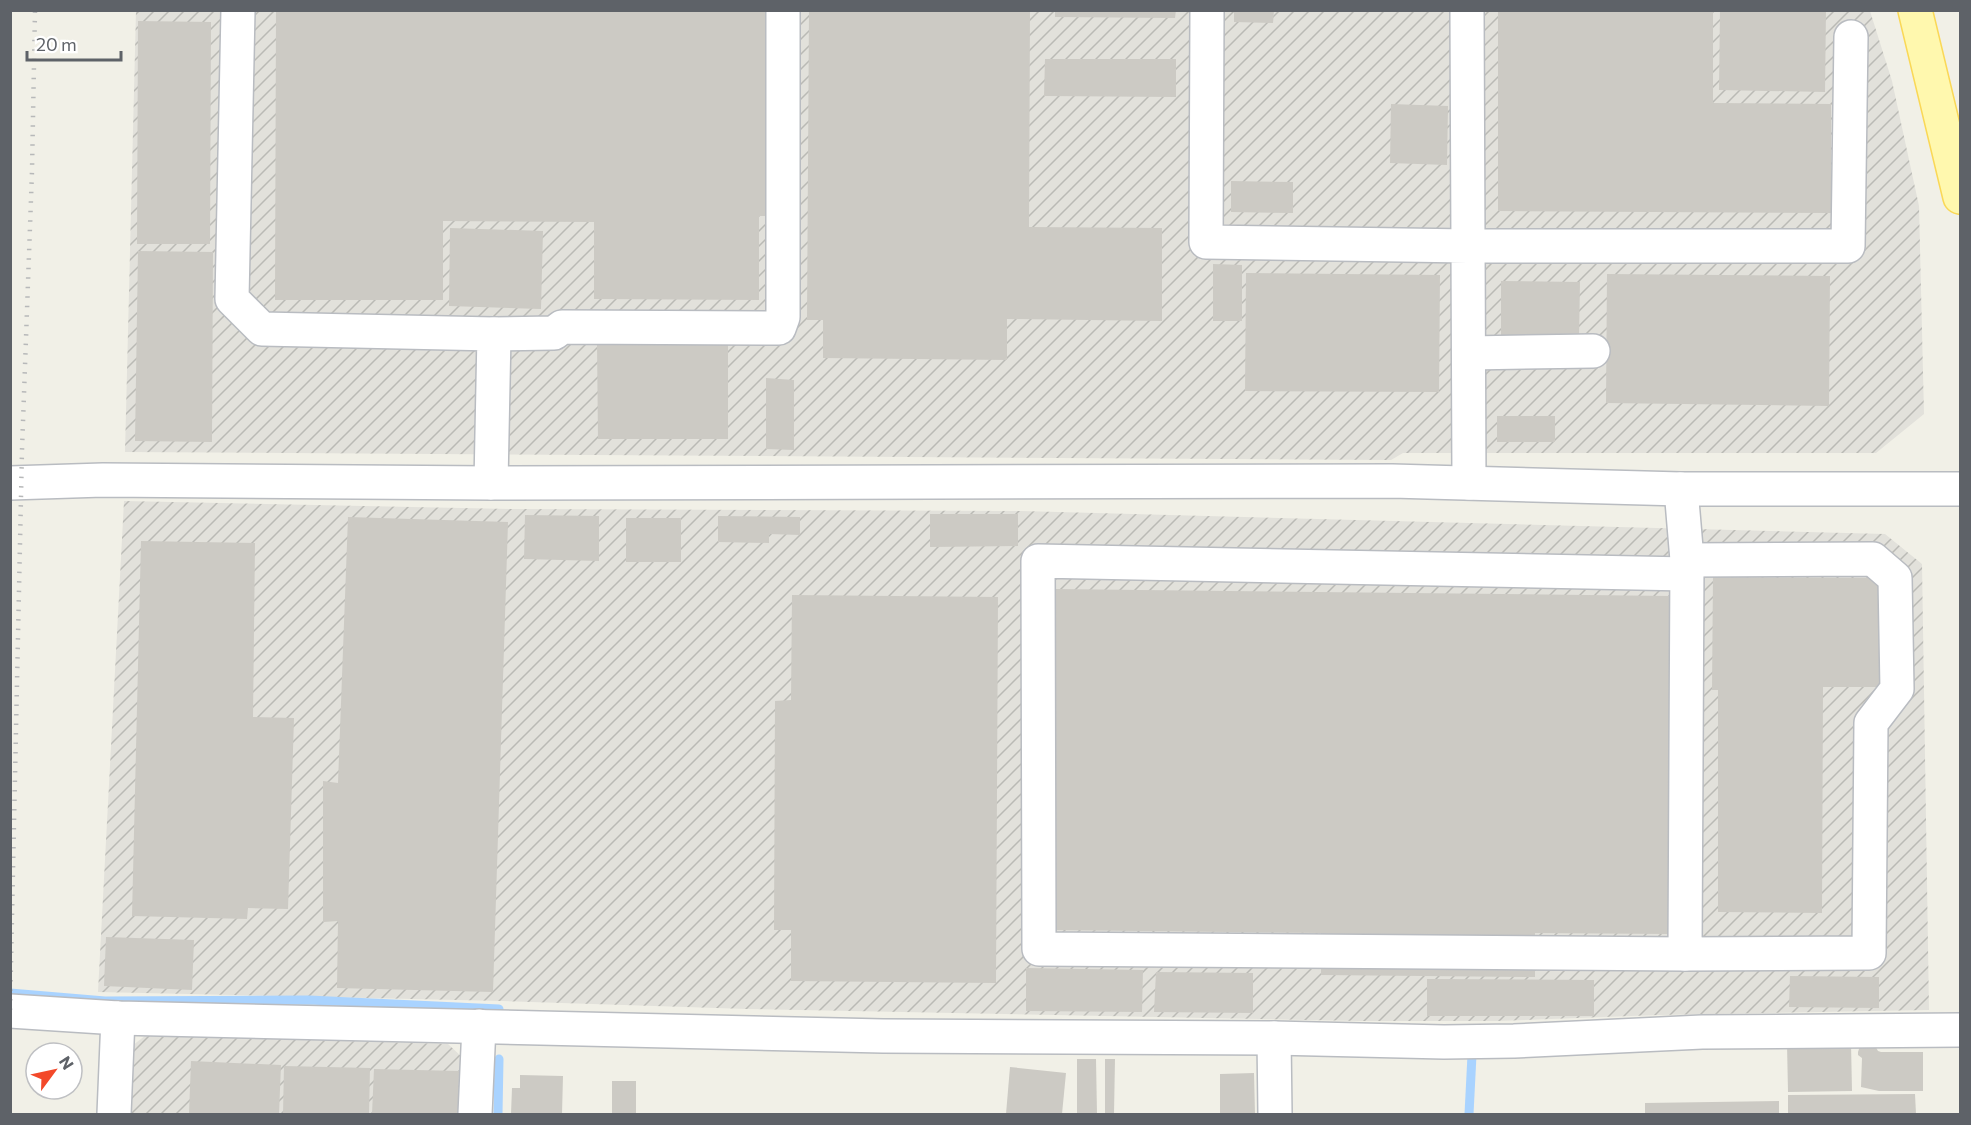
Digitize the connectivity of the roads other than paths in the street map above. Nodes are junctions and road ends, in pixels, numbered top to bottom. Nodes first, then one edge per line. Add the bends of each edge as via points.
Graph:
1 (238, 10) edge
2 (783, 10) edge
3 (1207, 10) edge
4 (1467, 10) edge
5 (1915, 10) edge
6 (1851, 37) dead end
7 (1960, 197) edge
8 (1468, 246) junction
9 (494, 334) junction
10 (1593, 351) dead end
11 (1469, 353) junction
12 (10, 483) edge
13 (491, 483) junction
14 (1469, 483) junction
15 (1681, 489) junction
16 (1960, 489) edge
17 (1687, 567) junction
18 (1685, 954) junction
19 (10, 1011) edge
20 (117, 1018) junction
21 (478, 1026) junction
22 (1960, 1030) edge
23 (1274, 1038) junction
24 (114, 1114) edge
25 (475, 1114) edge
26 (1275, 1114) edge

1 - 9 street via 232,299 262,329
2 - 9 street via 783,317 779,328 562,327 554,333
3 - 8 street via 1206,242
4 - 8 street
5 - 7 main road
6 - 8 street via 1848,246
8 - 11 street
9 - 13 street
10 - 11 street
11 - 14 street
12 - 13 street
13 - 14 street
14 - 15 street
15 - 16 street
15 - 17 street
17 - 18 street
17 - 18 street via 1873,559 1895,578 1897,689 1871,723 1869,953
17 - 18 street via 1038,561 1039,949
19 - 20 street
20 - 21 street
20 - 24 street
21 - 23 street via 883,1036
21 - 25 street
22 - 23 street via 1702,1032 1444,1042
23 - 26 street

